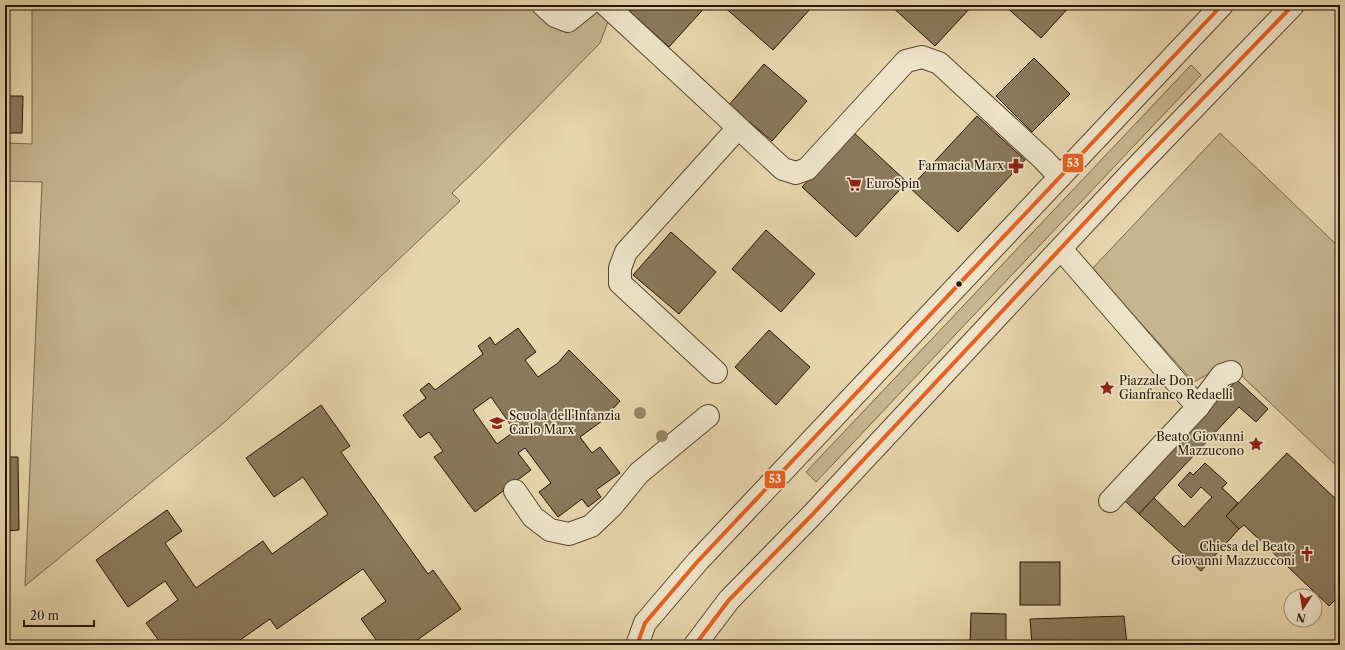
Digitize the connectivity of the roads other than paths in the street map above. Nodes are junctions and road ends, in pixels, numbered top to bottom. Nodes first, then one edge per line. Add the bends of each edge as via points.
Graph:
1 (543, 5) edge
2 (588, 5) edge
3 (606, 5) edge
4 (1222, 5) edge
5 (1293, 5) edge
6 (738, 128) junction
7 (1060, 177) junction
8 (1061, 249) junction
9 (716, 372) dead end
10 (1231, 372) dead end
11 (1198, 407) junction
12 (708, 416) dead end
13 (515, 491) dead end
14 (1110, 501) dead end
15 (645, 623) junction
16 (628, 645) edge
17 (637, 645) edge
18 (695, 645) edge

1 - 2 street via 555,16 568,21
3 - 6 street
4 - 7 street
5 - 8 street
6 - 7 street via 783,170 796,173 807,169 906,61 922,57 939,63
6 - 9 street via 626,252 620,268 620,282
7 - 15 street via 698,561
8 - 11 street
8 - 18 street via 812,516 729,600
10 - 11 street via 1222,375
11 - 14 street
12 - 13 street via 639,473 612,506 591,526 569,534 550,530 533,517
15 - 16 street
15 - 17 street

